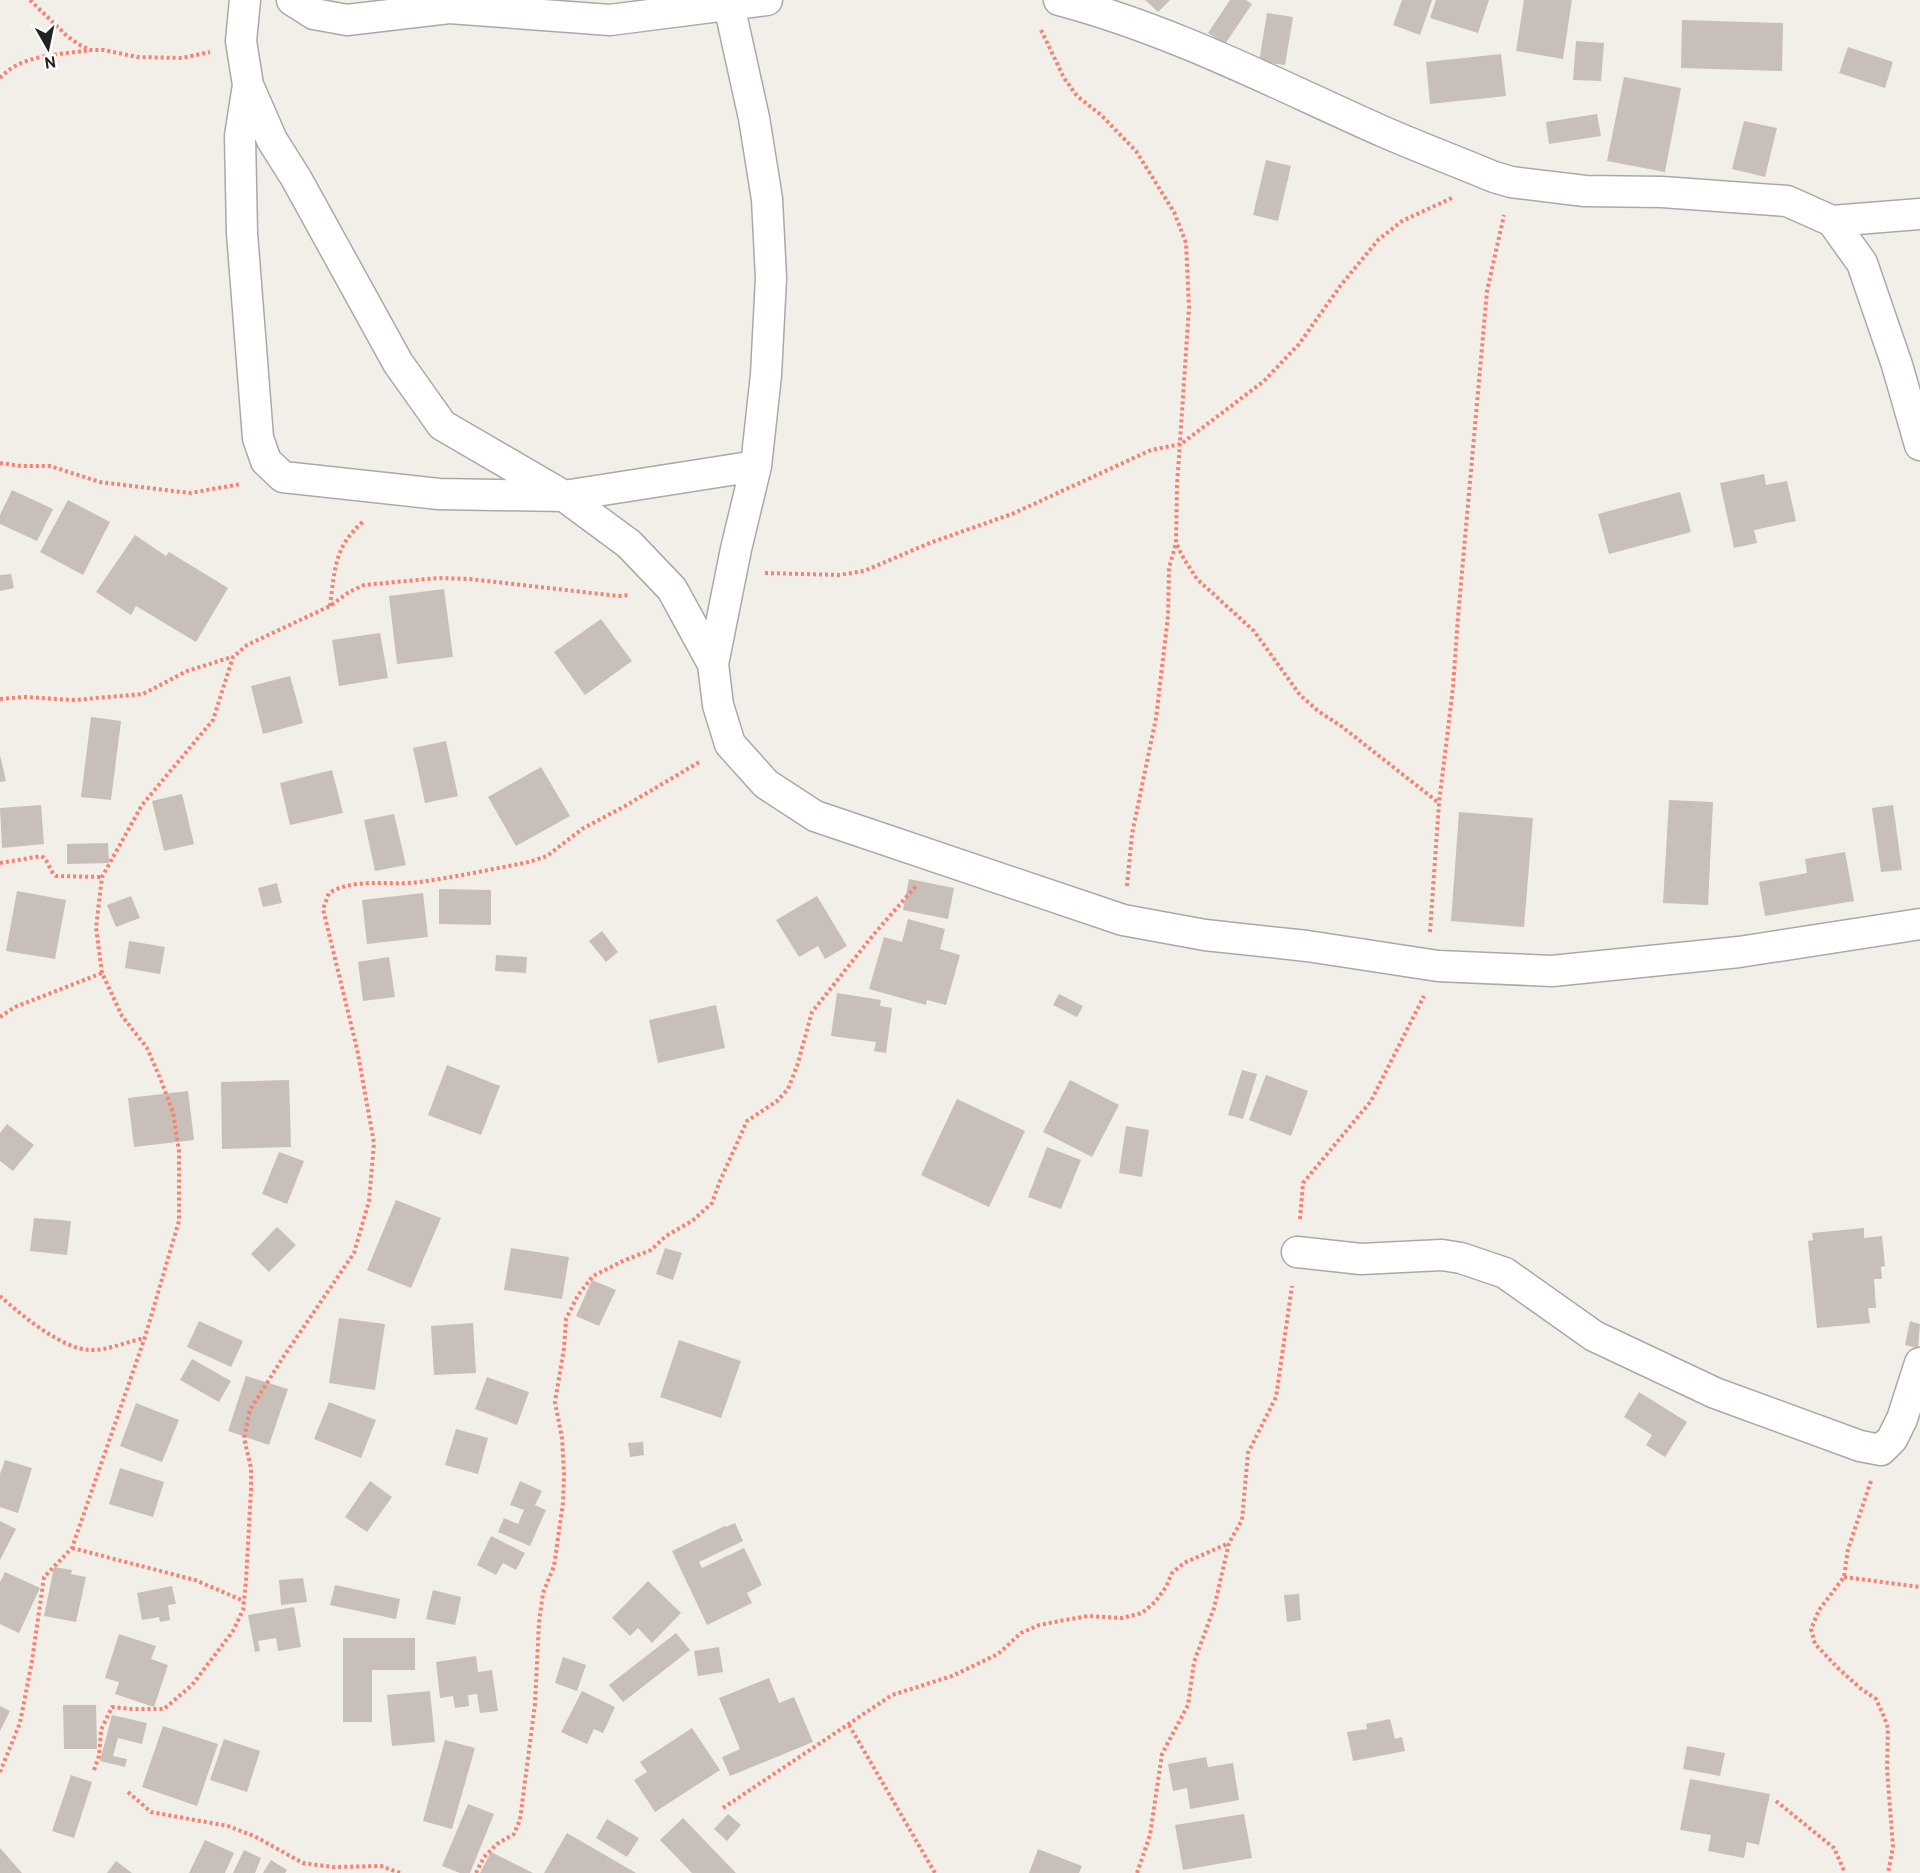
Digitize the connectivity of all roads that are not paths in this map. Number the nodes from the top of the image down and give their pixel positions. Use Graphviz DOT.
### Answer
graph roads {
  1 [pos="245,0"];
  2 [pos="292,0"];
  3 [pos="767,0"];
  4 [pos="1059,0"];
  5 [pos="729,5"];
  6 [pos="248,85"];
  7 [pos="1920,214"];
  8 [pos="1832,221"];
  9 [pos="1920,445"];
  10 [pos="756,466"];
  11 [pos="564,496"];
  12 [pos="713,664"];
  13 [pos="1920,924"];
  14 [pos="1297,1252"];
  15 [pos="1920,1363"];
  1 -- 6 [label="street"];
  2 -- 5 [label="street"];
  3 -- 5 [label="street"];
  4 -- 8 [label="street"];
  5 -- 10 [label="street"];
  6 -- 11 [label="street"];
  6 -- 11 [label="street"];
  7 -- 8 [label="street"];
  8 -- 9 [label="street"];
  10 -- 11 [label="street"];
  10 -- 12 [label="street"];
  11 -- 12 [label="street"];
  12 -- 13 [label="street"];
  14 -- 15 [label="street"];
}
